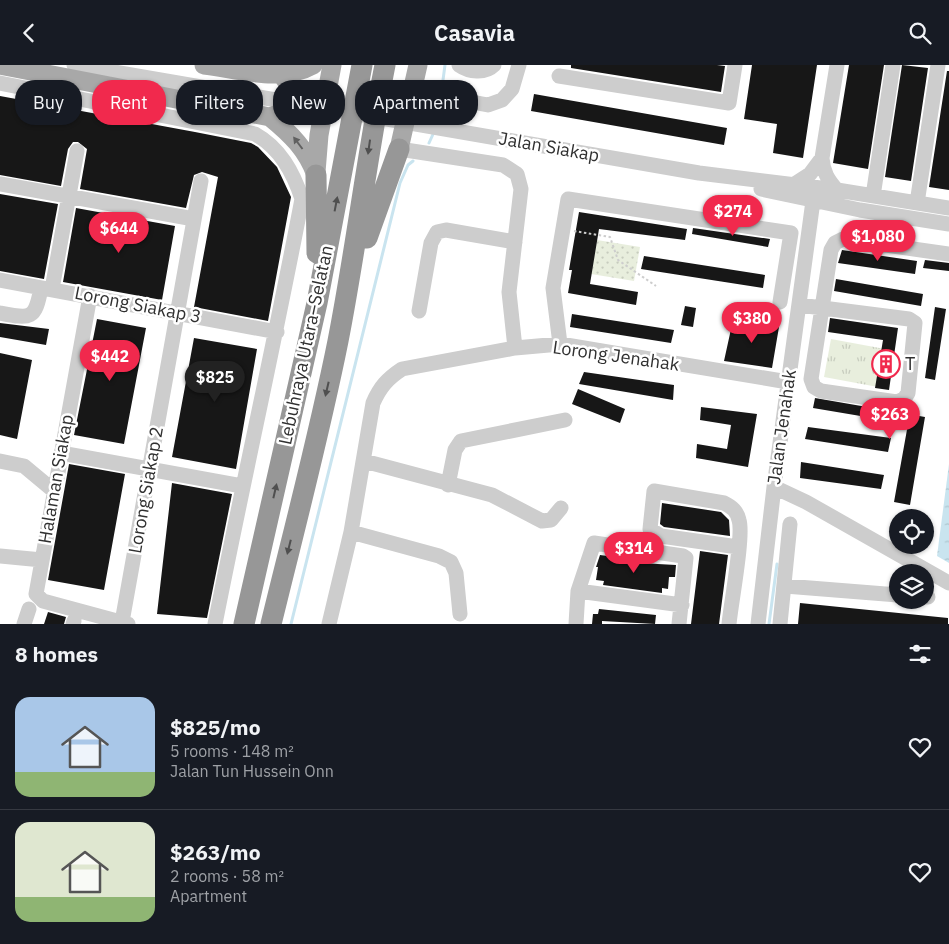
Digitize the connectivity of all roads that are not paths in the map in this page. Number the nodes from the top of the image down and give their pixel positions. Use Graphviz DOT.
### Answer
graph roads {
  1 [pos="0,65"];
  2 [pos="74,65"];
  3 [pos="204,65"];
  4 [pos="313,65"];
  5 [pos="332,65"];
  6 [pos="362,65"];
  7 [pos="385,65"];
  8 [pos="418,65"];
  9 [pos="459,65"];
  10 [pos="494,65"];
  11 [pos="519,65"];
  12 [pos="735,65"];
  13 [pos="837,65"];
  14 [pos="893,65"];
  15 [pos="938,65"];
  16 [pos="282,75"];
  17 [pos="559,76"];
  18 [pos="415,80"];
  19 [pos="0,83"];
  20 [pos="478,103"];
  21 [pos="270,117"];
  22 [pos="405,125"];
  23 [pos="399,149"];
  24 [pos="77,151"];
  25 [pos="822,158"];
  26 [pos="699,173"];
  27 [pos="316,175"];
  28 [pos="201,181"];
  29 [pos="0,184"];
  30 [pos="793,185"];
  31 [pos="837,191"];
  32 [pos="873,196"];
  33 [pos="68,197"];
  34 [pos="813,201"];
  35 [pos="917,203"];
  36 [pos="949,208"];
  37 [pos="194,219"];
  38 [pos="949,224"];
  39 [pos="515,242"];
  40 [pos="949,254"];
  41 [pos="0,280"];
  42 [pos="47,288"];
  43 [pos="90,296"];
  44 [pos="780,302"];
  45 [pos="317,303"];
  46 [pos="799,305"];
  47 [pos="821,307"];
  48 [pos="419,311"];
  49 [pos="0,313"];
  50 [pos="177,313"];
  51 [pos="276,333"];
  52 [pos="338,341"];
  53 [pos="560,344"];
  54 [pos="515,348"];
  55 [pos="788,381"];
  56 [pos="565,420"];
  57 [pos="61,453"];
  58 [pos="0,461"];
  59 [pos="364,461"];
  60 [pos="149,470"];
  61 [pos="448,485"];
  62 [pos="242,486"];
  63 [pos="774,487"];
  64 [pos="54,491"];
  65 [pos="562,508"];
  66 [pos="790,524"];
  67 [pos="351,532"];
  68 [pos="695,541"];
  69 [pos="738,547"];
  70 [pos="0,556"];
  71 [pos="42,560"];
  72 [pos="949,583"];
  73 [pos="784,586"];
  74 [pos="578,591"];
  75 [pos="889,594"];
  76 [pos="36,605"];
  77 [pos="682,605"];
  78 [pos="460,614"];
  79 [pos="125,623"];
  80 [pos="24,624"];
  81 [pos="215,624"];
  82 [pos="244,624"];
  83 [pos="271,624"];
  84 [pos="329,624"];
  85 [pos="576,624"];
  86 [pos="679,624"];
  87 [pos="685,624"];
  88 [pos="728,624"];
  89 [pos="758,624"];
  90 [pos="780,624"];
  1 -- 21 [label="main road"];
  2 -- 26 [label="street, Jalan Siakap"];
  3 -- 16 [label="main road"];
  4 -- 16 [label="main road"];
  5 -- 27 [label="main road"];
  45 -- 6 [label="highway, Lebuhraya Utara–Selatan, one-way"];
  7 -- 52 [label="highway, Lebuhraya Utara–Selatan, one-way"];
  8 -- 18 [label="main road"];
  9 -- 10 [label="street"];
  11 -- 20 [label="street"];
  12 -- 17 [label="street"];
  13 -- 25 [label="street"];
  14 -- 32 [label="street"];
  15 -- 35 [label="street"];
  16 -- 21 [label="main road"];
  19 -- 51 [label="street"];
  27 -- 21 [label="main road, one-way"];
  22 -- 23 [label="main road"];
  23 -- 39 [label="street"];
  23 -- 52 [label="highway"];
  24 -- 33 [label="street"];
  25 -- 30 [label="street"];
  25 -- 31 [label="street"];
  26 -- 30 [label="street"];
  26 -- 34 [label="street"];
  27 -- 45 [label="highway"];
  28 -- 37 [label="street, Lorong Siakap 2"];
  29 -- 33 [label="street"];
  30 -- 31 [label="street"];
  31 -- 32 [label="street"];
  32 -- 35 [label="street"];
  33 -- 37 [label="street"];
  33 -- 42 [label="street"];
  34 -- 38 [label="street"];
  34 -- 46 [label="street, Jalan Jenahak"];
  35 -- 36 [label="street"];
  37 -- 50 [label="street, Lorong Siakap 2"];
  39 -- 48 [label="street"];
  39 -- 54 [label="street"];
  40 -- 47 [label="street"];
  41 -- 42 [label="street, Lorong Siakap 3"];
  42 -- 43 [label="street, Lorong Siakap 3"];
  42 -- 49 [label="street"];
  43 -- 50 [label="street, Lorong Siakap 3"];
  43 -- 57 [label="street, Halaman Siakap"];
  44 -- 53 [label="street"];
  82 -- 45 [label="highway, Lebuhraya Utara–Selatan, one-way"];
  46 -- 47 [label="street"];
  46 -- 55 [label="street, Jalan Jenahak"];
  47 -- 47 [label="street"];
  50 -- 51 [label="street, Lorong Siakap 3"];
  50 -- 60 [label="street, Lorong Siakap 2"];
  51 -- 62 [label="street"];
  52 -- 83 [label="highway, Lebuhraya Utara–Selatan, one-way"];
  53 -- 54 [label="street, Lorong Jenahak"];
  53 -- 55 [label="street, Lorong Jenahak"];
  54 -- 59 [label="street, Lorong Jenahak"];
  55 -- 63 [label="street, Jalan Jenahak"];
  56 -- 61 [label="street"];
  57 -- 60 [label="street"];
  57 -- 64 [label="street, Halaman Siakap"];
  58 -- 64 [label="street"];
  59 -- 61 [label="street"];
  59 -- 67 [label="street"];
  60 -- 62 [label="street"];
  60 -- 79 [label="street, Lorong Siakap 2"];
  61 -- 65 [label="street"];
  62 -- 81 [label="street"];
  63 -- 72 [label="street"];
  63 -- 89 [label="street, Jalan Jenahak"];
  64 -- 71 [label="street, Halaman Siakap"];
  66 -- 73 [label="street"];
  67 -- 78 [label="street"];
  67 -- 84 [label="street"];
  68 -- 69 [label="street"];
  68 -- 69 [label="street"];
  68 -- 87 [label="street"];
  69 -- 88 [label="street"];
  70 -- 71 [label="street"];
  71 -- 76 [label="street, Halaman Siakap"];
  73 -- 75 [label="street"];
  73 -- 90 [label="street"];
  74 -- 77 [label="street"];
  74 -- 77 [label="street"];
  74 -- 85 [label="street"];
  76 -- 79 [label="street"];
  76 -- 80 [label="street"];
  77 -- 86 [label="street"];
}
